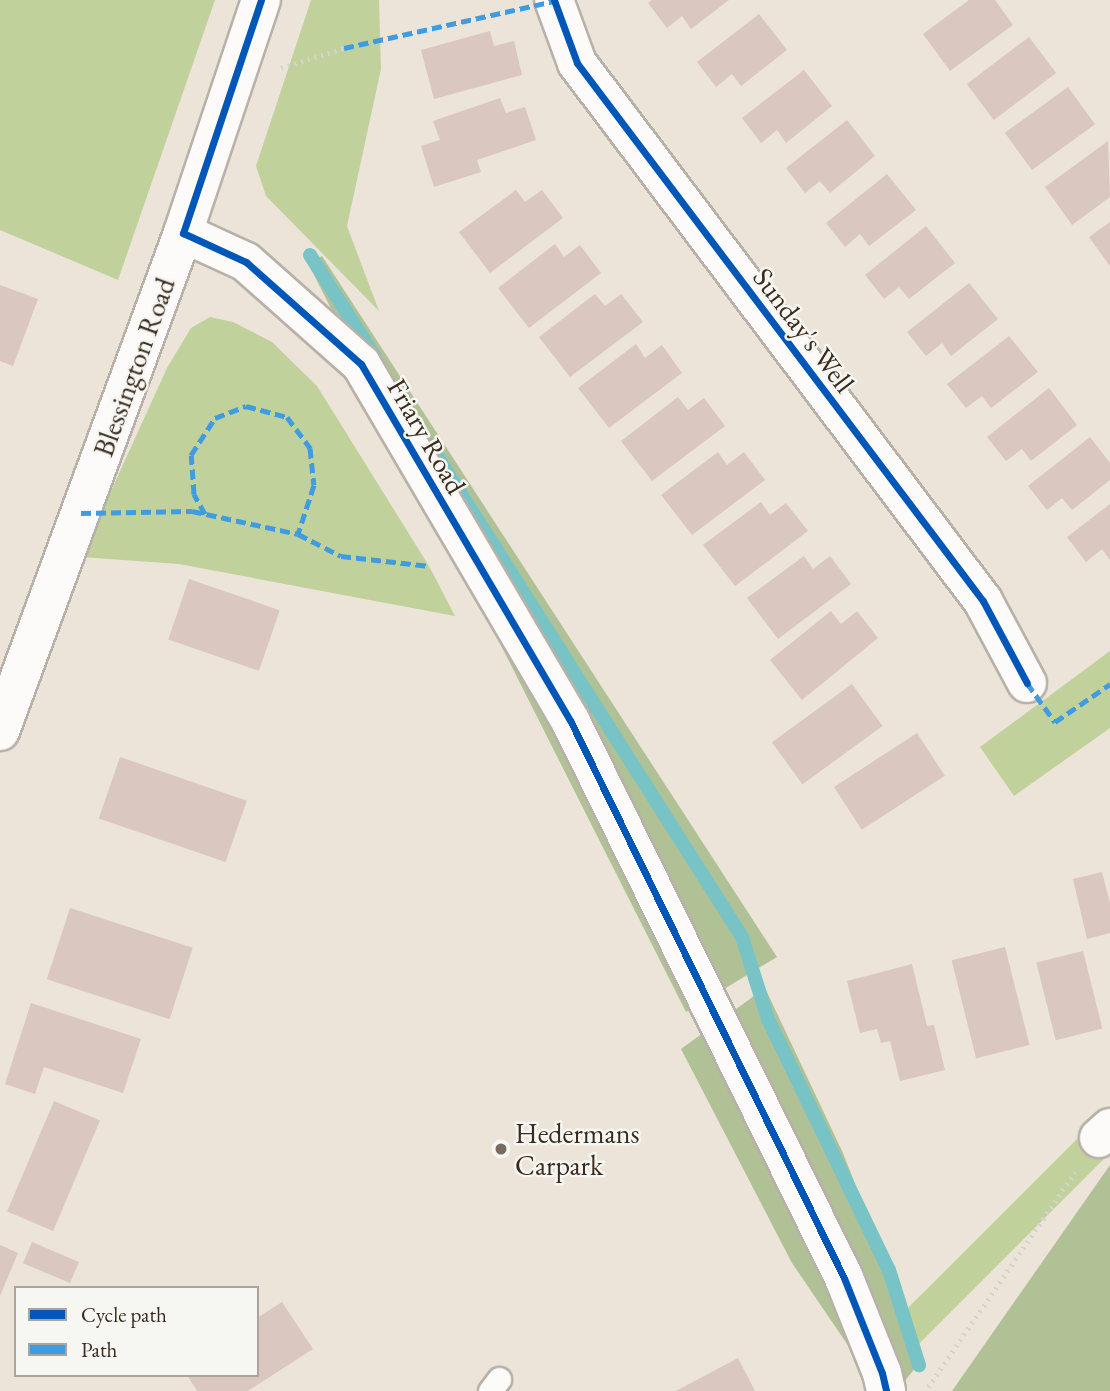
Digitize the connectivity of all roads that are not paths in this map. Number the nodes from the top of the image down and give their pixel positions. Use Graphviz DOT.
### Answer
graph roads {
  1 [pos="261,0"];
  2 [pos="554,0"];
  3 [pos="183,233"];
  4 [pos="1027,683"];
  5 [pos="0,730"];
  6 [pos="886,1391"];
  1 -- 3 [label="street, Blessington Road"];
  2 -- 4 [label="street, Sunday's Well"];
  3 -- 5 [label="street, Blessington Road"];
  3 -- 6 [label="street, Friary Road"];
}
